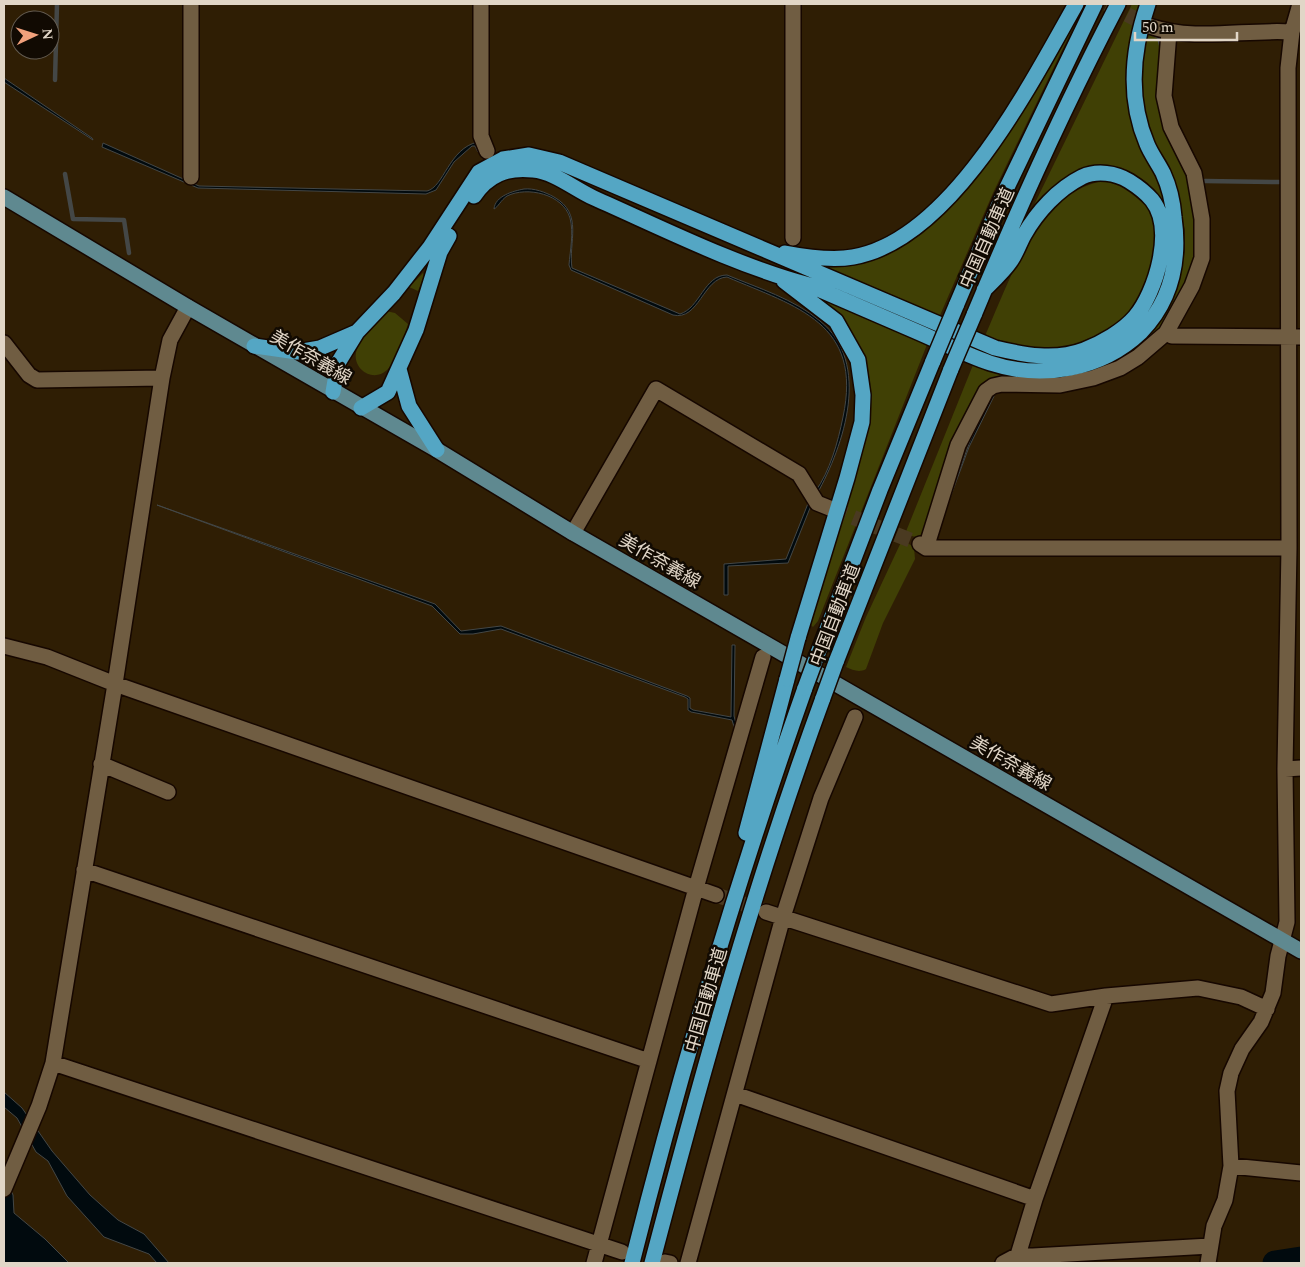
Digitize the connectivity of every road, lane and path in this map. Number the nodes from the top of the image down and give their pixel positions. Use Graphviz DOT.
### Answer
graph roads {
  1 [pos="191,4"];
  2 [pos="481,4"];
  3 [pos="793,4"];
  4 [pos="1076,4"];
  5 [pos="1095,4"];
  6 [pos="1118,4"];
  7 [pos="1148,4"];
  8 [pos="1300,5"];
  9 [pos="1149,26"];
  10 [pos="1169,32"];
  11 [pos="1292,32"];
  12 [pos="487,151"];
  13 [pos="191,177"];
  14 [pos="4,197"];
  15 [pos="793,238"];
  16 [pos="757,247"];
  17 [pos="778,276"];
  18 [pos="984,290"];
  19 [pos="188,307"];
  20 [pos="357,332"];
  21 [pos="1166,334"];
  22 [pos="1295,337"];
  23 [pos="4,343"];
  24 [pos="254,346"];
  25 [pos="399,369"];
  26 [pos="162,378"];
  27 [pos="333,392"];
  28 [pos="361,408"];
  29 [pos="437,450"];
  30 [pos="832,509"];
  31 [pos="573,533"];
  32 [pos="1289,548"];
  33 [pos="4,646"];
  34 [pos="1294,649"];
  35 [pos="763,657"];
  36 [pos="115,684"];
  37 [pos="855,717"];
  38 [pos="101,764"];
  39 [pos="1301,768"];
  40 [pos="1285,769"];
  41 [pos="168,792"];
  42 [pos="84,870"];
  43 [pos="696,888"];
  44 [pos="716,895"];
  45 [pos="766,912"];
  46 [pos="784,917"];
  47 [pos="1284,940"];
  48 [pos="1301,952"];
  49 [pos="708,985"];
  50 [pos="1106,996"];
  51 [pos="1267,1009"];
  52 [pos="649,1061"];
  53 [pos="53,1063"];
  54 [pos="734,1094"];
  55 [pos="1231,1166"];
  56 [pos="1301,1173"];
  57 [pos="4,1189"];
  58 [pos="1035,1199"];
  59 [pos="600,1245"];
  60 [pos="1209,1254"];
  61 [pos="1018,1255"];
  62 [pos="627,1258"];
  63 [pos="594,1263"];
  64 [pos="662,1263"];
  65 [pos="688,1263"];
  66 [pos="1003,1263"];
  1 -- 13 [label="street"];
  2 -- 12 [label="street"];
  3 -- 15 [label="street"];
  4 -- 16 [label="highway"];
  5 -- 49 [label="highway, 中国自動車道, bridge"];
  6 -- 18 [label="highway, 中国自動車道"];
  7 -- 17 [label="highway"];
  8 -- 11 [label="street"];
  9 -- 10 [label="street"];
  10 -- 11 [label="street"];
  10 -- 21 [label="street"];
  11 -- 22 [label="street"];
  14 -- 19 [label="main road, 美作奈義線"];
  16 -- 18 [label="highway"];
  16 -- 20 [label="highway"];
  17 -- 25 [label="highway"];
  17 -- 49 [label="highway, bridge"];
  18 -- 64 [label="highway, 中国自動車道, bridge"];
  19 -- 24 [label="main road, 美作奈義線"];
  19 -- 26 [label="street"];
  20 -- 24 [label="highway"];
  20 -- 27 [label="highway"];
  21 -- 22 [label="street"];
  21 -- 32 [label="street"];
  22 -- 32 [label="street"];
  23 -- 26 [label="street"];
  24 -- 27 [label="main road, 美作奈義線"];
  25 -- 28 [label="highway"];
  25 -- 29 [label="highway"];
  26 -- 36 [label="street"];
  27 -- 28 [label="main road, 美作奈義線"];
  28 -- 29 [label="main road, 美作奈義線"];
  29 -- 31 [label="main road, 美作奈義線"];
  30 -- 31 [label="street"];
  31 -- 47 [label="main road, 美作奈義線"];
  32 -- 34 [label="street"];
  33 -- 36 [label="street"];
  34 -- 40 [label="street"];
  35 -- 43 [label="street"];
  36 -- 38 [label="street"];
  36 -- 43 [label="street"];
  37 -- 46 [label="street"];
  38 -- 41 [label="street"];
  38 -- 42 [label="street"];
  39 -- 40 [label="street"];
  40 -- 47 [label="street"];
  42 -- 52 [label="street"];
  42 -- 53 [label="street"];
  43 -- 44 [label="street"];
  43 -- 52 [label="street"];
  45 -- 46 [label="street"];
  46 -- 50 [label="street"];
  46 -- 54 [label="street"];
  47 -- 48 [label="main road, 美作奈義線"];
  47 -- 51 [label="street"];
  49 -- 62 [label="highway, 中国自動車道"];
  50 -- 51 [label="street"];
  50 -- 58 [label="street"];
  51 -- 55 [label="street"];
  52 -- 59 [label="street"];
  53 -- 57 [label="street"];
  53 -- 59 [label="street"];
  54 -- 58 [label="street"];
  54 -- 65 [label="street"];
  55 -- 56 [label="street"];
  55 -- 60 [label="street"];
  58 -- 61 [label="street"];
  59 -- 62 [label="street"];
  59 -- 63 [label="street"];
  60 -- 61 [label="street"];
  61 -- 66 [label="street"];
}
